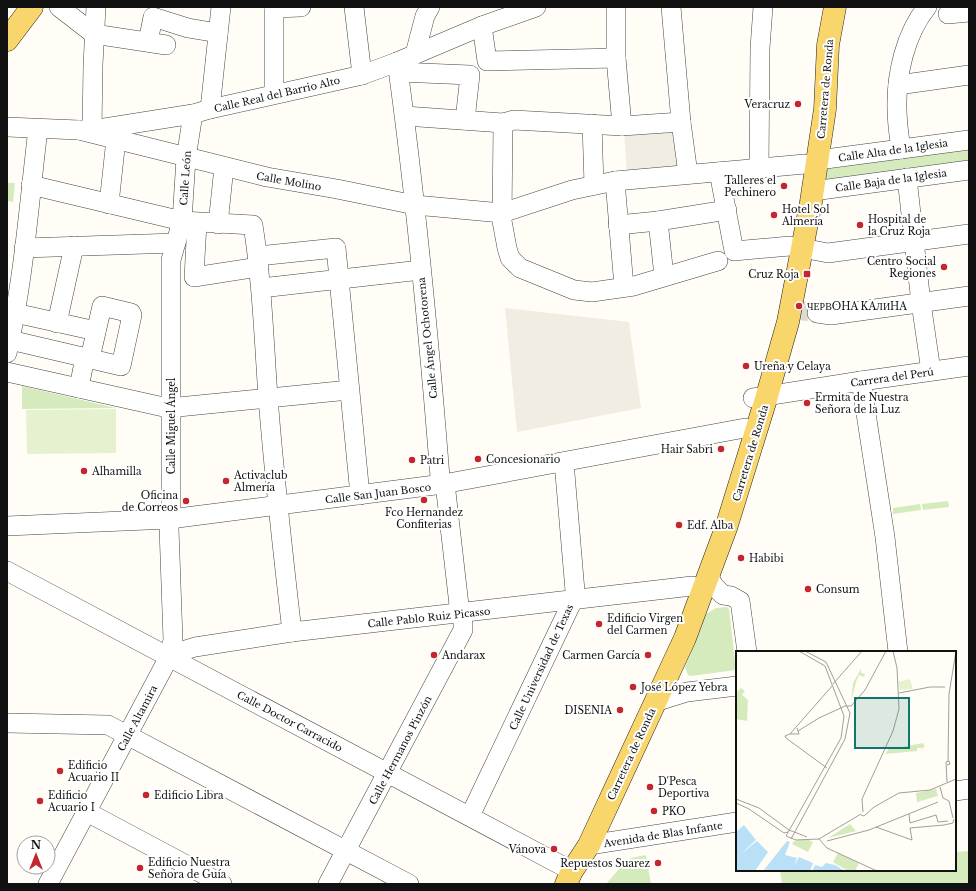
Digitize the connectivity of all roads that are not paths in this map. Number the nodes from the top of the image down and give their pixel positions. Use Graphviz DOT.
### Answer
graph roads {
  1 [pos="32,7"];
  2 [pos="59,7"];
  3 [pos="96,7"];
  4 [pos="220,7"];
  5 [pos="300,7"];
  6 [pos="354,7"];
  7 [pos="430,7"];
  8 [pos="536,7"];
  9 [pos="616,7"];
  10 [pos="671,7"];
  11 [pos="763,7"];
  12 [pos="821,7"];
  13 [pos="836,7"];
  14 [pos="845,7"];
  15 [pos="274,8"];
  16 [pos="939,9"];
  17 [pos="969,12"];
  18 [pos="174,15"];
  19 [pos="482,26"];
  20 [pos="218,33"];
  21 [pos="94,34"];
  22 [pos="7,40"];
  23 [pos="828,45"];
  24 [pos="415,54"];
  25 [pos="616,58"];
  26 [pos="398,67"];
  27 [pos="362,75"];
  28 [pos="969,75"];
  29 [pos="898,85"];
  30 [pos="274,94"];
  31 [pos="202,111"];
  32 [pos="405,116"];
  33 [pos="465,120"];
  34 [pos="681,122"];
  35 [pos="503,123"];
  36 [pos="592,124"];
  37 [pos="622,126"];
  38 [pos="7,127"];
  39 [pos="38,128"];
  40 [pos="86,130"];
  41 [pos="116,139"];
  42 [pos="969,140"];
  43 [pos="901,149"];
  44 [pos="186,158"];
  45 [pos="812,162"];
  46 [pos="224,167"];
  47 [pos="759,168"];
  48 [pos="969,170"];
  49 [pos="719,172"];
  50 [pos="688,174"];
  51 [pos="907,178"];
  52 [pos="615,181"];
  53 [pos="31,185"];
  54 [pos="594,185"];
  55 [pos="813,191"];
  56 [pos="109,204"];
  57 [pos="415,205"];
  58 [pos="727,210"];
  59 [pos="502,213"];
  60 [pos="658,221"];
  61 [pos="190,222"];
  62 [pos="218,224"];
  63 [pos="618,225"];
  64 [pos="969,234"];
  65 [pos="915,240"];
  66 [pos="176,243"];
  67 [pos="74,246"];
  68 [pos="796,247"];
  69 [pos="18,253"];
  70 [pos="718,261"];
  71 [pos="258,262"];
  72 [pos="421,270"];
  73 [pos="664,276"];
  74 [pos="340,279"];
  75 [pos="624,287"];
  76 [pos="261,288"];
  77 [pos="969,296"];
  78 [pos="922,303"];
  79 [pos="15,313"];
  80 [pos="817,313"];
  81 [pos="57,323"];
  82 [pos="96,332"];
  83 [pos="8,347"];
  84 [pos="85,357"];
  85 [pos="969,366"];
  86 [pos="931,371"];
  87 [pos="7,372"];
  88 [pos="861,381"];
  89 [pos="78,388"];
  90 [pos="349,390"];
  91 [pos="760,397"];
  92 [pos="268,398"];
  93 [pos="171,408"];
  94 [pos="745,428"];
  95 [pos="564,462"];
  96 [pos="443,484"];
  97 [pos="360,495"];
  98 [pos="278,506"];
  99 [pos="170,519"];
  100 [pos="7,526"];
  101 [pos="7,571"];
  102 [pos="700,580"];
  103 [pos="573,600"];
  104 [pos="460,613"];
  105 [pos="292,632"];
  106 [pos="747,651"];
  107 [pos="898,651"];
  108 [pos="169,657"];
  109 [pos="736,686"];
  110 [pos="655,702"];
  111 [pos="7,723"];
  112 [pos="128,735"];
  113 [pos="388,773"];
  114 [pos="969,789"];
  115 [pos="956,791"];
  116 [pos="86,812"];
  117 [pos="470,816"];
  118 [pos="736,822"];
  119 [pos="589,845"];
  120 [pos="346,850"];
  121 [pos="569,877"];
  122 [pos="48,884"];
  123 [pos="222,884"];
  124 [pos="328,884"];
  125 [pos="410,884"];
  1 -- 22 [label="main road"];
  2 -- 21 [label="street"];
  3 -- 21 [label="street"];
  4 -- 20 [label="street, Calle León"];
  5 -- 15 [label="street"];
  6 -- 27 [label="street"];
  7 -- 24 [label="street"];
  8 -- 19 [label="street, Calle Real del Barrio Alto"];
  9 -- 25 [label="street"];
  10 -- 34 [label="street"];
  11 -- 47 [label="street"];
  12 -- 45 [label="main road, Carretera de Ronda"];
  13 -- 23 [label="main road, Carretera de Ronda"];
  14 -- 23 [label="main road"];
  15 -- 30 [label="street"];
  16 -- 17 [label="street"];
  16 -- 29 [label="street"];
  18 -- 20 [label="street"];
  18 -- 21 [label="street"];
  19 -- 24 [label="street, Calle Real del Barrio Alto"];
  19 -- 25 [label="street"];
  20 -- 31 [label="street, Calle León"];
  21 -- 40 [label="street"];
  23 -- 45 [label="main road, Carretera de Ronda"];
  24 -- 26 [label="street, Calle Real del Barrio Alto"];
  25 -- 37 [label="street"];
  26 -- 27 [label="street, Calle Real del Barrio Alto"];
  26 -- 32 [label="street, Calle Ángel Ochotorena"];
  26 -- 33 [label="street"];
  27 -- 30 [label="street, Calle Real del Barrio Alto"];
  28 -- 29 [label="street"];
  29 -- 43 [label="street"];
  30 -- 31 [label="street, Calle Real del Barrio Alto"];
  31 -- 40 [label="street, Calle Real del Barrio Alto"];
  31 -- 44 [label="street, Calle León"];
  32 -- 33 [label="street"];
  32 -- 57 [label="street, Calle Ángel Ochotorena"];
  33 -- 35 [label="street"];
  34 -- 37 [label="street"];
  34 -- 50 [label="street"];
  35 -- 36 [label="street"];
  35 -- 59 [label="street"];
  36 -- 37 [label="street"];
  36 -- 54 [label="street"];
  38 -- 39 [label="street, Calle Real del Barrio Alto"];
  39 -- 40 [label="street, Calle Real del Barrio Alto"];
  39 -- 53 [label="street"];
  40 -- 41 [label="street, Calle Molino"];
  41 -- 44 [label="street, Calle Molino"];
  41 -- 56 [label="street"];
  42 -- 43 [label="street, Calle Alta de la Iglesia"];
  43 -- 45 [label="street, Calle Alta de la Iglesia"];
  44 -- 46 [label="street, Calle Molino"];
  44 -- 61 [label="street, Calle León"];
  45 -- 47 [label="street, Calle Alta de la Iglesia"];
  45 -- 55 [label="main road, Carretera de Ronda"];
  45 -- 68 [label="main road, Carretera de Ronda"];
  46 -- 57 [label="street, Calle Molino"];
  46 -- 62 [label="street"];
  47 -- 49 [label="street, Calle Alta de la Iglesia"];
  48 -- 51 [label="street, Calle Baja de la Iglesia"];
  49 -- 50 [label="street, Calle Alta de la Iglesia"];
  49 -- 58 [label="street"];
  50 -- 52 [label="street, Calle Alta de la Iglesia"];
  51 -- 55 [label="street, Calle Baja de la Iglesia"];
  51 -- 65 [label="street"];
  52 -- 54 [label="street, Calle Alta de la Iglesia"];
  52 -- 63 [label="street"];
  53 -- 56 [label="street"];
  53 -- 69 [label="street"];
  54 -- 59 [label="street, Calle Alta de la Iglesia"];
  55 -- 68 [label="main road, Carretera de Ronda"];
  56 -- 61 [label="street"];
  57 -- 59 [label="street, Calle Molino"];
  57 -- 72 [label="street, Calle Ángel Ochotorena"];
  58 -- 60 [label="street"];
  58 -- 68 [label="street"];
  59 -- 75 [label="street"];
  60 -- 63 [label="street"];
  60 -- 73 [label="street"];
  61 -- 62 [label="street"];
  61 -- 66 [label="street, Calle León"];
  61 -- 71 [label="street"];
  62 -- 71 [label="street"];
  63 -- 75 [label="street"];
  64 -- 65 [label="street"];
  65 -- 68 [label="street"];
  65 -- 78 [label="street"];
  66 -- 67 [label="street"];
  66 -- 93 [label="street, Calle Miguel Ángel"];
  67 -- 69 [label="street"];
  67 -- 81 [label="street"];
  68 -- 91 [label="main road, Carretera de Ronda"];
  69 -- 79 [label="street"];
  70 -- 73 [label="street"];
  71 -- 74 [label="street"];
  71 -- 76 [label="street"];
  72 -- 74 [label="street"];
  72 -- 96 [label="street, Calle Ángel Ochotorena"];
  73 -- 75 [label="street"];
  74 -- 76 [label="street"];
  74 -- 90 [label="street"];
  76 -- 92 [label="street"];
  77 -- 78 [label="street"];
  78 -- 80 [label="street"];
  78 -- 86 [label="street"];
  79 -- 81 [label="street"];
  79 -- 83 [label="street"];
  81 -- 82 [label="street"];
  82 -- 84 [label="street"];
  82 -- 84 [label="street"];
  83 -- 84 [label="street"];
  84 -- 89 [label="street"];
  85 -- 86 [label="street, Carrera del Perú"];
  86 -- 88 [label="street, Carrera del Perú"];
  87 -- 89 [label="street"];
  88 -- 91 [label="street, Carrera del Perú"];
  88 -- 107 [label="street"];
  89 -- 93 [label="street"];
  90 -- 92 [label="street"];
  90 -- 97 [label="street"];
  91 -- 94 [label="main road, Carretera de Ronda"];
  91 -- 102 [label="main road, Carretera de Ronda"];
  92 -- 93 [label="street"];
  92 -- 98 [label="street"];
  93 -- 99 [label="street, Calle Miguel Ángel"];
  94 -- 95 [label="street, Calle San Juan Bosco"];
  94 -- 102 [label="main road, Carretera de Ronda"];
  95 -- 96 [label="street, Calle San Juan Bosco"];
  95 -- 103 [label="street, Calle Universidad de Texas"];
  96 -- 97 [label="street, Calle San Juan Bosco"];
  96 -- 104 [label="street, Calle Ángel Ochotorena"];
  97 -- 98 [label="street, Calle San Juan Bosco"];
  98 -- 99 [label="street, Calle San Juan Bosco"];
  98 -- 105 [label="street"];
  99 -- 100 [label="street, Calle San Juan Bosco"];
  99 -- 108 [label="street, Calle Miguel Ángel"];
  101 -- 108 [label="street, Calle Doctor Carracido"];
  102 -- 103 [label="street, Calle Pablo Ruiz Picasso"];
  102 -- 106 [label="street"];
  102 -- 110 [label="main road, Carretera de Ronda"];
  102 -- 121 [label="main road, Carretera de Ronda"];
  103 -- 104 [label="street, Calle Pablo Ruiz Picasso"];
  103 -- 117 [label="street, Calle Universidad de Texas"];
  104 -- 105 [label="street, Calle Pablo Ruiz Picasso"];
  104 -- 113 [label="street, Calle Hermanos Pinzón"];
  105 -- 108 [label="street, Calle Pablo Ruiz Picasso"];
  108 -- 112 [label="street, Calle Altamira"];
  108 -- 113 [label="street, Calle Doctor Carracido"];
  109 -- 110 [label="street"];
  110 -- 119 [label="main road, Carretera de Ronda"];
  111 -- 112 [label="street"];
  112 -- 116 [label="street, Calle Altamira"];
  112 -- 120 [label="street"];
  113 -- 117 [label="street, Calle Doctor Carracido"];
  113 -- 120 [label="street, Calle Hermanos Pinzón"];
  114 -- 115 [label="street"];
  116 -- 122 [label="street, Calle Altamira"];
  116 -- 123 [label="street"];
  117 -- 121 [label="street, Calle Doctor Carracido"];
  118 -- 119 [label="street, Avenida de Blas Infante"];
  119 -- 121 [label="main road, Carretera de Ronda"];
  120 -- 124 [label="street, Calle Hermanos Pinzón"];
  120 -- 125 [label="street"];
}
